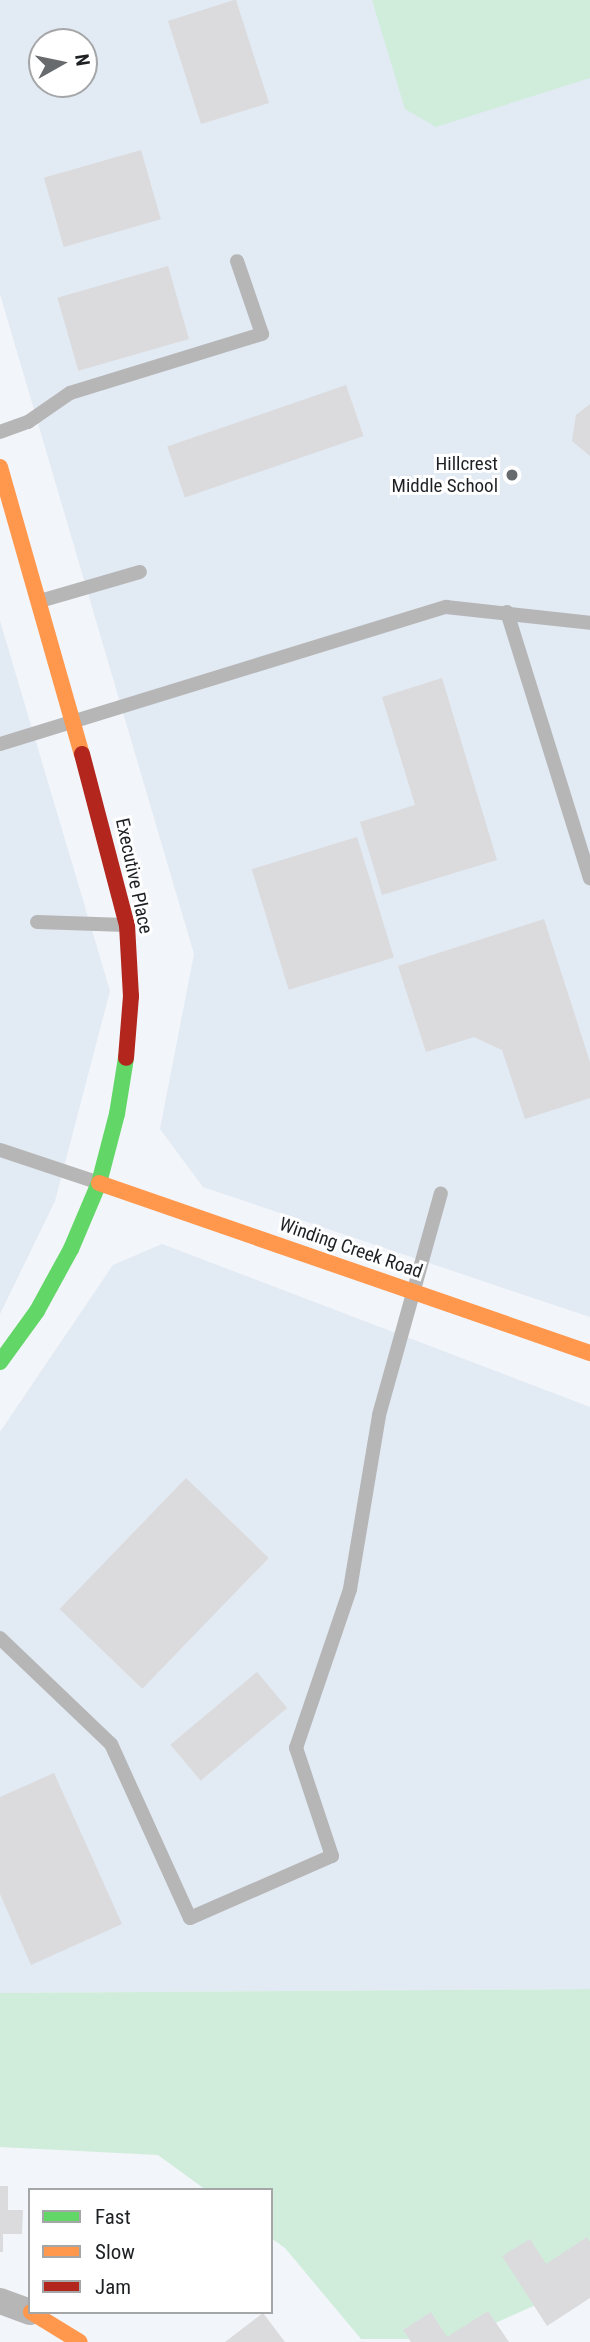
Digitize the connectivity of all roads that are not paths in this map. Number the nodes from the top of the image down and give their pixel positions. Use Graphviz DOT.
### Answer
graph roads {
  1 [pos="237,261"];
  2 [pos="0,432"];
  3 [pos="0,467"];
  4 [pos="140,572"];
  5 [pos="39,601"];
  6 [pos="507,612"];
  7 [pos="590,623"];
  8 [pos="73,722"];
  9 [pos="0,744"];
  10 [pos="590,878"];
  11 [pos="37,922"];
  12 [pos="127,925"];
  13 [pos="0,1150"];
  14 [pos="99,1183"];
  15 [pos="441,1193"];
  16 [pos="411,1291"];
  17 [pos="590,1353"];
  18 [pos="0,1362"];
  19 [pos="0,1638"];
  20 [pos="0,2301"];
  21 [pos="28,2311"];
  22 [pos="34,2314"];
  23 [pos="80,2342"];
  1 -- 2 [label="lane"];
  3 -- 5 [label="street, Executive Place"];
  4 -- 5 [label="lane"];
  5 -- 8 [label="street, Executive Place"];
  6 -- 7 [label="lane"];
  6 -- 8 [label="lane"];
  6 -- 10 [label="lane"];
  8 -- 9 [label="lane"];
  8 -- 12 [label="street, Executive Place"];
  11 -- 12 [label="lane"];
  12 -- 14 [label="street, Executive Place"];
  13 -- 14 [label="lane"];
  14 -- 16 [label="street, Winding Creek Road"];
  14 -- 18 [label="street, Executive Place"];
  15 -- 16 [label="lane"];
  16 -- 17 [label="street, Winding Creek Road"];
  16 -- 19 [label="lane"];
  20 -- 21 [label="street"];
  22 -- 23 [label="street"];
}
